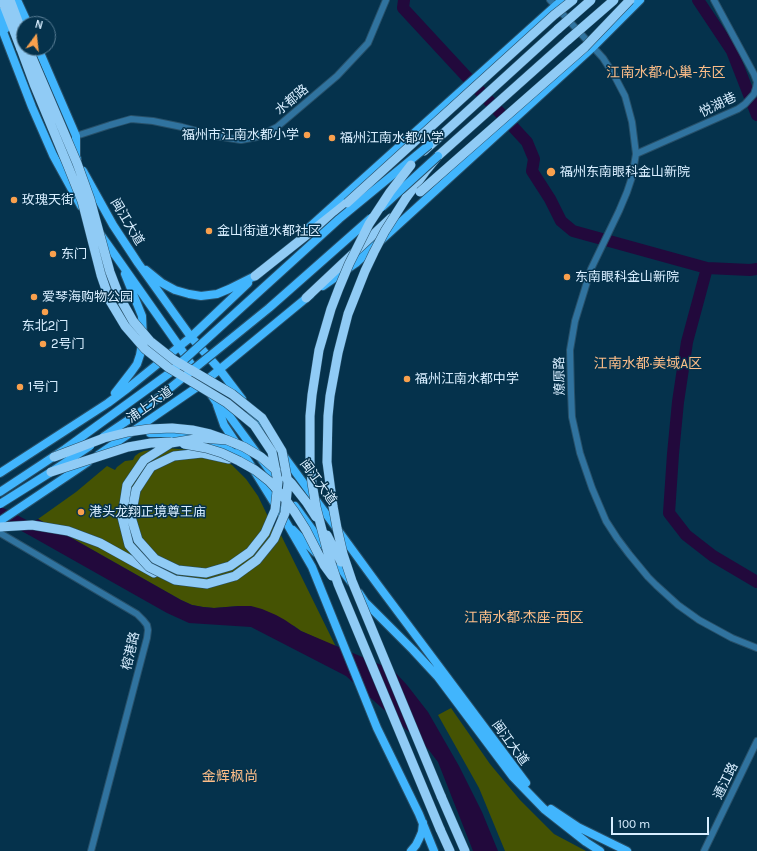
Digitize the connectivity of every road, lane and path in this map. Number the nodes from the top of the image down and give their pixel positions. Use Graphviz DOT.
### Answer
graph roads {
  1 [pos="2,0"];
  2 [pos="10,0"];
  3 [pos="17,0"];
  4 [pos="22,0"];
  5 [pos="386,0"];
  6 [pos="573,0"];
  7 [pos="591,0"];
  8 [pos="614,0"];
  9 [pos="630,0"];
  10 [pos="640,0"];
  11 [pos="714,0"];
  12 [pos="556,2"];
  13 [pos="0,12"];
  14 [pos="16,16"];
  15 [pos="24,16"];
  16 [pos="28,16"];
  17 [pos="0,24"];
  18 [pos="16,31"];
  19 [pos="593,47"];
  20 [pos="26,56"];
  21 [pos="27,56"];
  22 [pos="42,56"];
  23 [pos="24,87"];
  24 [pos="756,88"];
  25 [pos="76,136"];
  26 [pos="429,145"];
  27 [pos="636,154"];
  28 [pos="438,156"];
  29 [pos="117,257"];
  30 [pos="138,263"];
  31 [pos="256,276"];
  32 [pos="306,298"];
  33 [pos="191,337"];
  34 [pos="178,346"];
  35 [pos="220,370"];
  36 [pos="203,383"];
  37 [pos="216,402"];
  38 [pos="108,403"];
  39 [pos="129,434"];
  40 [pos="227,440"];
  41 [pos="54,457"];
  42 [pos="239,460"];
  43 [pos="250,464"];
  44 [pos="51,472"];
  45 [pos="0,473"];
  46 [pos="0,492"];
  47 [pos="0,504"];
  48 [pos="0,520"];
  49 [pos="286,522"];
  50 [pos="0,527"];
  51 [pos="0,533"];
  52 [pos="175,580"];
  53 [pos="352,581"];
  54 [pos="338,584"];
  55 [pos="366,602"];
  56 [pos="757,648"];
  57 [pos="757,741"];
  58 [pos="423,822"];
  59 [pos="91,851"];
  60 [pos="411,851"];
  61 [pos="434,851"];
  62 [pos="450,851"];
  63 [pos="465,851"];
  64 [pos="600,851"];
  65 [pos="627,851"];
  66 [pos="704,851"];
  1 -- 18 [label="highway"];
  2 -- 14 [label="highway"];
  3 -- 15 [label="main road"];
  4 -- 16 [label="main road"];
  5 -- 25 [label="street, 水都路"];
  6 -- 31 [label="highway, bridge"];
  7 -- 26 [label="highway, bridge"];
  8 -- 28 [label="highway, bridge"];
  9 -- 32 [label="highway, bridge"];
  10 -- 19 [label="main road, 浦上大道"];
  11 -- 24 [label="street, 悦湖巷"];
  12 -- 19 [label="street, 燎原路"];
  12 -- 31 [label="main road, 浦上大道"];
  13 -- 23 [label="main road"];
  17 -- 23 [label="main road"];
  19 -- 27 [label="street, 燎原路"];
  19 -- 32 [label="main road, 浦上大道"];
  20 -- 42 [label="highway, bridge"];
  21 -- 52 [label="highway, bridge"];
  22 -- 25 [label="main road, 闽江大道"];
  23 -- 29 [label="main road, 闽江大道"];
  24 -- 27 [label="street, 悦湖巷"];
  25 -- 30 [label="main road, 闽江大道"];
  26 -- 41 [label="main road, bridge"];
  26 -- 54 [label="highway, bridge"];
  27 -- 56 [label="street, 燎原路"];
  28 -- 44 [label="main road, bridge"];
  28 -- 53 [label="highway, bridge"];
  29 -- 34 [label="main road, 闽江大道"];
  29 -- 38 [label="main road"];
  30 -- 31 [label="main road"];
  30 -- 33 [label="main road, 闽江大道"];
  31 -- 33 [label="main road, 浦上大道"];
  32 -- 35 [label="main road, 浦上大道"];
  33 -- 34 [label="main road, 浦上大道"];
  33 -- 35 [label="main road, 闽江大道"];
  34 -- 36 [label="main road, 闽江大道"];
  34 -- 38 [label="main road, 浦上大道"];
  35 -- 36 [label="main road, 浦上大道"];
  35 -- 65 [label="main road, 闽江大道"];
  36 -- 37 [label="main road, 闽江大道"];
  36 -- 39 [label="main road, 浦上大道"];
  37 -- 43 [label="main road"];
  37 -- 55 [label="main road, 闽江大道"];
  38 -- 45 [label="main road, 浦上大道"];
  39 -- 43 [label="main road"];
  39 -- 48 [label="main road, 浦上大道"];
  40 -- 41 [label="highway, bridge"];
  40 -- 52 [label="highway, bridge"];
  40 -- 53 [label="highway, bridge"];
  41 -- 46 [label="main road"];
  42 -- 44 [label="highway, bridge"];
  42 -- 54 [label="highway, bridge"];
  43 -- 49 [label="main road"];
  44 -- 47 [label="main road, bridge"];
  49 -- 55 [label="main road"];
  49 -- 58 [label="main road"];
  50 -- 52 [label="highway, bridge"];
  51 -- 59 [label="street, 榕港路"];
  53 -- 63 [label="highway, bridge"];
  54 -- 62 [label="highway, bridge"];
  55 -- 64 [label="main road, 闽江大道"];
  57 -- 66 [label="street, 通江路"];
  58 -- 60 [label="main road"];
  58 -- 61 [label="main road"];
}
